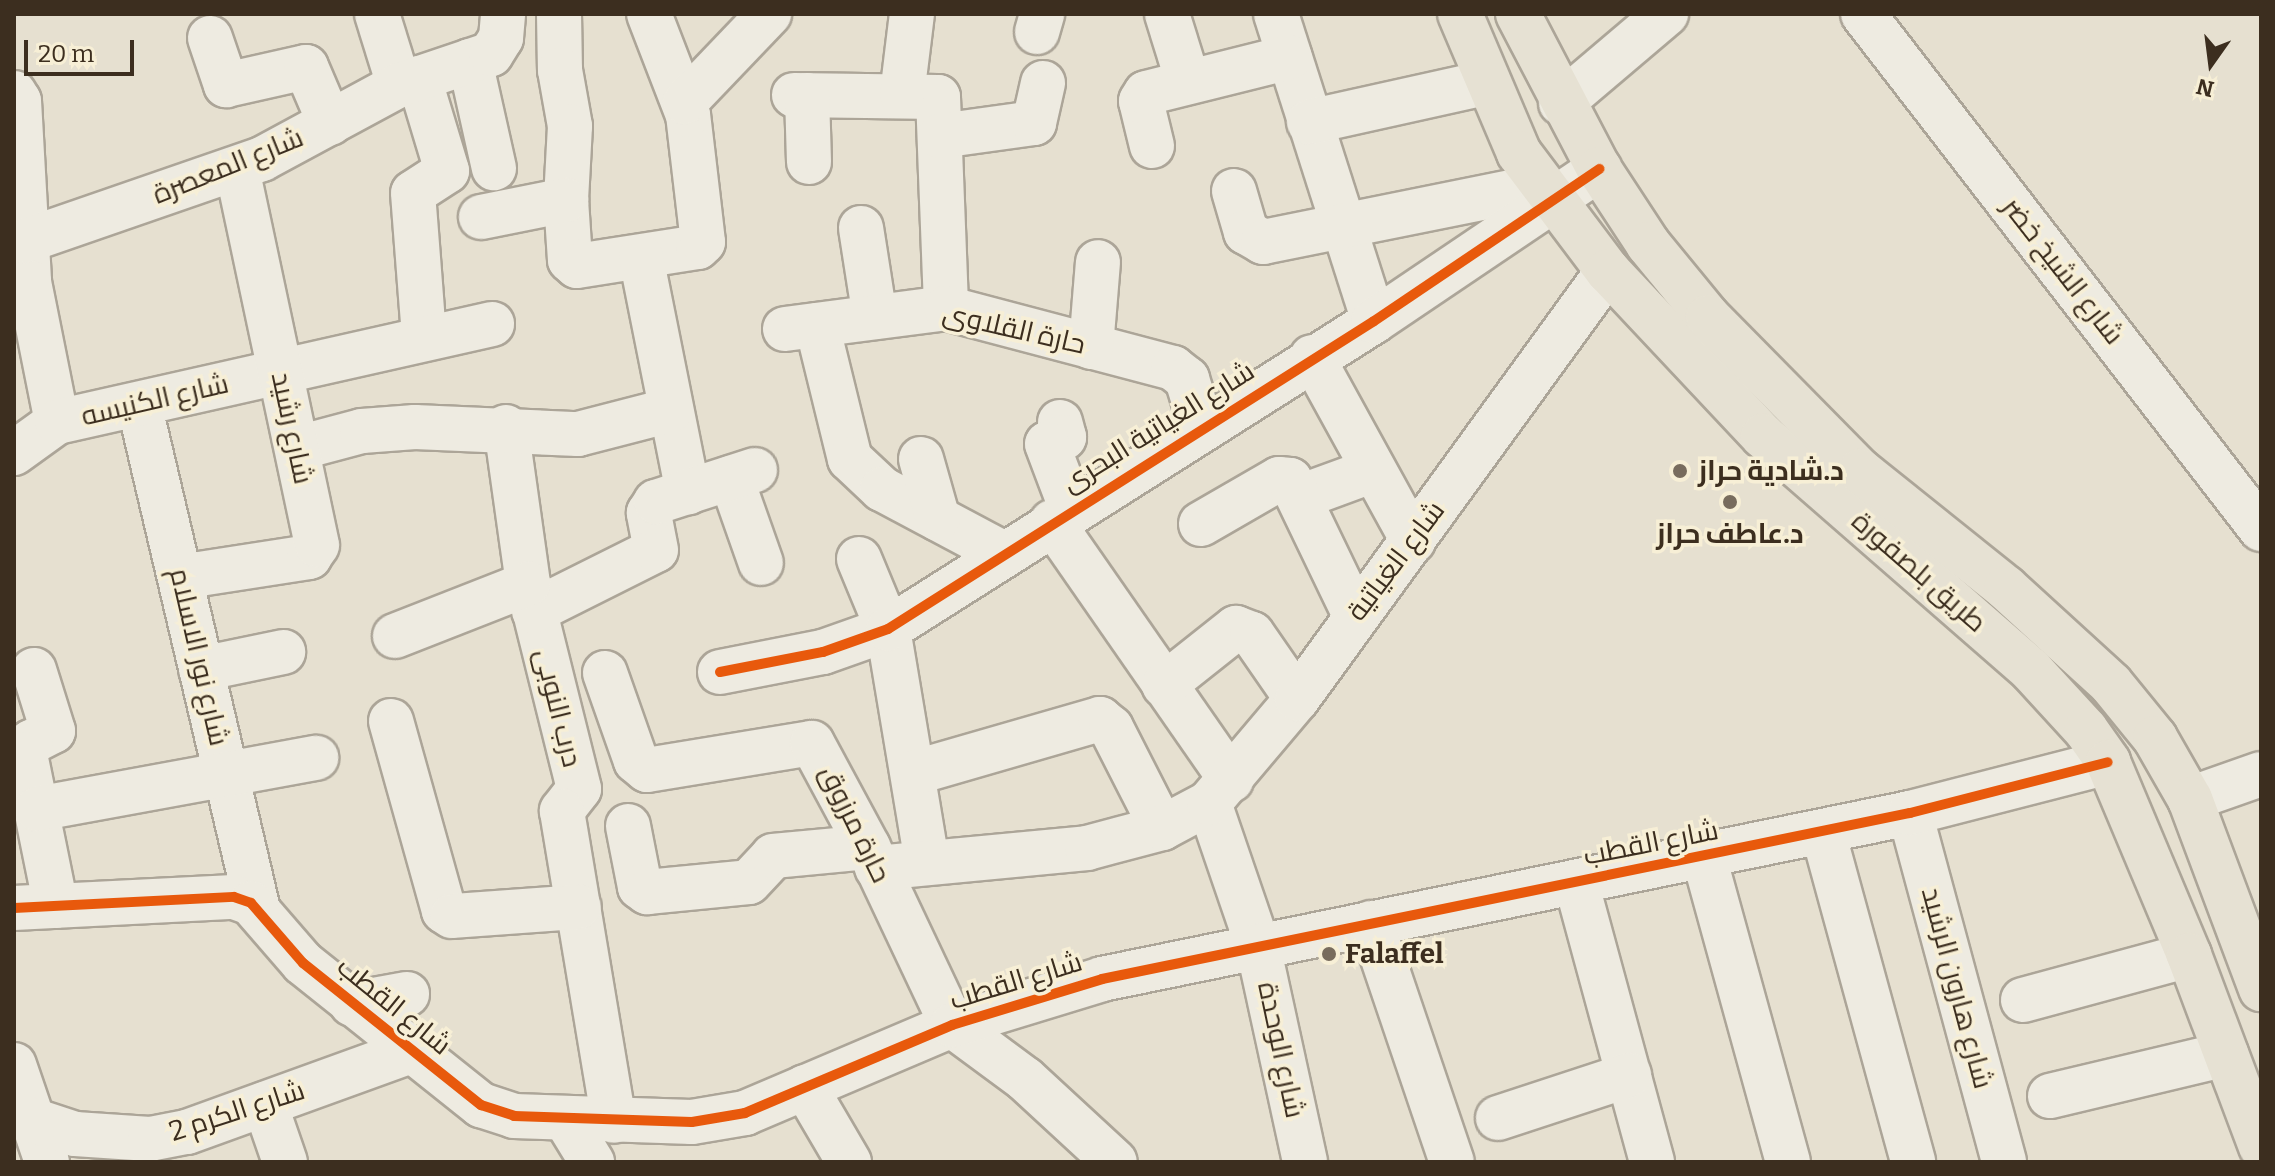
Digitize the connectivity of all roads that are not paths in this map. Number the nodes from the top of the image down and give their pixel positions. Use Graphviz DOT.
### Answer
graph roads {
  1 [pos="377,14"];
  2 [pos="503,14"];
  3 [pos="559,14"];
  4 [pos="649,14"];
  5 [pos="769,14"];
  6 [pos="912,14"];
  7 [pos="1167,14"];
  8 [pos="1276,14"];
  9 [pos="1460,14"];
  10 [pos="1518,14"];
  11 [pos="1666,14"];
  12 [pos="1863,14"];
  13 [pos="210,38"];
  14 [pos="1290,57"];
  15 [pos="470,61"];
  16 [pos="409,82"];
  17 [pos="1188,82"];
  18 [pos="1043,83"];
  19 [pos="1485,83"];
  20 [pos="14,93"];
  21 [pos="902,95"];
  22 [pos="685,102"];
  23 [pos="1561,103"];
  24 [pos="1309,122"];
  25 [pos="330,123"];
  26 [pos="940,136"];
  27 [pos="1152,146"];
  28 [pos="809,162"];
  29 [pos="494,168"];
  30 [pos="237,169"];
  31 [pos="1599,169"];
  32 [pos="17,173"];
  33 [pos="1234,191"];
  34 [pos="1546,194"];
  35 [pos="566,200"];
  36 [pos="481,217"];
  37 [pos="1341,227"];
  38 [pos="861,228"];
  39 [pos="641,257"];
  40 [pos="1098,262"];
  41 [pos="23,268"];
  42 [pos="1608,271"];
  43 [pos="946,308"];
  44 [pos="875,317"];
  45 [pos="1374,321"];
  46 [pos="492,324"];
  47 [pos="424,337"];
  48 [pos="1091,347"];
  49 [pos="1312,357"];
  50 [pos="280,370"];
  51 [pos="139,404"];
  52 [pos="671,410"];
  53 [pos="57,422"];
  54 [pos="1060,422"];
  55 [pos="506,427"];
  56 [pos="1202,428"];
  57 [pos="298,448"];
  58 [pos="14,453"];
  59 [pos="921,459"];
  60 [pos="1371,471"];
  61 [pos="688,492"];
  62 [pos="1300,497"];
  63 [pos="1062,516"];
  64 [pos="938,519"];
  65 [pos="1201,524"];
  66 [pos="2261,529"];
  67 [pos="1413,541"];
  68 [pos="1004,554"];
  69 [pos="859,559"];
  70 [pos="761,563"];
  71 [pos="180,577"];
  72 [pos="531,598"];
  73 [pos="1355,615"];
  74 [pos="888,629"];
  75 [pos="395,636"];
  76 [pos="283,652"];
  77 [pos="201,669"];
  78 [pos="34,670"];
  79 [pos="720,672"];
  80 [pos="605,673"];
  81 [pos="1164,685"];
  82 [pos="1297,699"];
  83 [pos="391,721"];
  84 [pos="316,758"];
  85 [pos="2108,762"];
  86 [pos="913,773"];
  87 [pos="226,774"];
  88 [pos="2261,774"];
  89 [pos="1220,791"];
  90 [pos="2190,799"];
  91 [pos="37,809"];
  92 [pos="1910,813"];
  93 [pos="628,826"];
  94 [pos="1162,828"];
  95 [pos="1823,832"];
  96 [pos="873,857"];
  97 [pos="1704,857"];
  98 [pos="927,863"];
  99 [pos="1576,882"];
  100 [pos="35,907"];
  101 [pos="579,907"];
  102 [pos="258,910"];
  103 [pos="1371,923"];
  104 [pos="1258,946"];
  105 [pos="2189,955"];
  106 [pos="2261,989"];
  107 [pos="407,994"];
  108 [pos="2023,1000"];
  109 [pos="352,1004"];
  110 [pos="952,1025"];
  111 [pos="411,1051"];
  112 [pos="2226,1054"];
  113 [pos="14,1065"];
  114 [pos="1629,1075"];
  115 [pos="805,1087"];
  116 [pos="2050,1096"];
  117 [pos="265,1104"];
  118 [pos="24,1117"];
  119 [pos="565,1118"];
  120 [pos="1498,1118"];
  121 [pos="614,1121"];
  122 [pos="2261,1147"];
  123 [pos="47,1162"];
  124 [pos="285,1162"];
  125 [pos="592,1162"];
  126 [pos="849,1162"];
  127 [pos="1115,1162"];
  128 [pos="1305,1162"];
  129 [pos="1452,1162"];
  130 [pos="1652,1162"];
  131 [pos="1788,1162"];
  132 [pos="1913,1162"];
  133 [pos="2004,1162"];
  1 -- 16 [label="street"];
  2 -- 15 [label="street"];
  3 -- 35 [label="street"];
  4 -- 22 [label="street"];
  5 -- 22 [label="street"];
  6 -- 21 [label="street"];
  7 -- 17 [label="street"];
  8 -- 14 [label="street"];
  9 -- 19 [label="main road, طريق بلصفورة"];
  10 -- 23 [label="main road, طريق بلصفورة"];
  11 -- 23 [label="street"];
  12 -- 66 [label="street, شارع الشيخ خضر"];
  13 -- 25 [label="street"];
  14 -- 17 [label="street"];
  14 -- 24 [label="street"];
  15 -- 16 [label="street, شارع المعصرة"];
  15 -- 29 [label="street"];
  16 -- 25 [label="street, شارع المعصرة"];
  16 -- 47 [label="street"];
  17 -- 27 [label="street"];
  18 -- 26 [label="street"];
  19 -- 24 [label="street"];
  19 -- 34 [label="main road, طريق بلصفورة"];
  20 -- 32 [label="street"];
  21 -- 26 [label="street"];
  21 -- 28 [label="street"];
  22 -- 39 [label="street"];
  23 -- 31 [label="main road, طريق بلصفورة"];
  24 -- 37 [label="street"];
  25 -- 30 [label="street, شارع المعصرة"];
  26 -- 43 [label="street"];
  30 -- 41 [label="street, شارع المعصرة"];
  30 -- 50 [label="street, شارع رشيد"];
  31 -- 34 [label="street, شارع الغياتية البحرى"];
  31 -- 90 [label="main road, طريق بلصفورة"];
  32 -- 41 [label="street"];
  33 -- 37 [label="street"];
  34 -- 37 [label="street"];
  34 -- 42 [label="main road, طريق بلصفورة"];
  34 -- 45 [label="street, شارع الغياتية البحرى"];
  35 -- 36 [label="street"];
  35 -- 39 [label="street"];
  37 -- 45 [label="street"];
  38 -- 44 [label="street"];
  39 -- 52 [label="street"];
  40 -- 48 [label="street"];
  41 -- 53 [label="street"];
  42 -- 67 [label="street, شارع الغياتية"];
  42 -- 85 [label="main road, طريق بلصفورة"];
  43 -- 44 [label="street, حارة القلاوى"];
  43 -- 48 [label="street, حارة القلاوى"];
  44 -- 64 [label="street, حارة القلاوى"];
  45 -- 49 [label="street, شارع الغياتية البحرى"];
  46 -- 47 [label="street, شارع الكنيسه"];
  47 -- 50 [label="street, شارع الكنيسه"];
  48 -- 56 [label="street, حارة القلاوى"];
  49 -- 56 [label="street, شارع الغياتية البحرى"];
  49 -- 60 [label="street"];
  50 -- 51 [label="street, شارع الكنيسه"];
  50 -- 57 [label="street, شارع رشيد"];
  51 -- 53 [label="street, شارع الكنيسه"];
  51 -- 71 [label="street, شارع نور الاسلام"];
  52 -- 55 [label="street"];
  52 -- 61 [label="street"];
  53 -- 58 [label="street, شارع الكنيسه"];
  54 -- 63 [label="street, شارع الوحدة"];
  55 -- 57 [label="street"];
  55 -- 72 [label="street, درب النوبى"];
  56 -- 63 [label="street, شارع الغياتية البحرى"];
  57 -- 71 [label="street, شارع رشيد"];
  59 -- 64 [label="street"];
  60 -- 62 [label="street"];
  60 -- 67 [label="street"];
  61 -- 70 [label="street"];
  61 -- 72 [label="street"];
  62 -- 65 [label="street"];
  62 -- 73 [label="street"];
  63 -- 68 [label="street, شارع الغياتية البحرى"];
  63 -- 81 [label="street, شارع الوحدة"];
  64 -- 68 [label="street"];
  67 -- 73 [label="street, شارع الغياتية"];
  68 -- 74 [label="street, شارع الغياتية البحرى"];
  69 -- 74 [label="street"];
  71 -- 77 [label="street, شارع نور الاسلام"];
  72 -- 75 [label="street"];
  72 -- 101 [label="street, درب النوبى"];
  73 -- 82 [label="street, شارع الغياتية"];
  74 -- 79 [label="street, شارع الغياتية البحرى"];
  74 -- 86 [label="street"];
  76 -- 77 [label="street"];
  77 -- 87 [label="street, شارع نور الاسلام"];
  78 -- 91 [label="street"];
  80 -- 96 [label="street, حارة مرزوق"];
  81 -- 82 [label="street"];
  81 -- 89 [label="street, شارع الوحدة"];
  82 -- 89 [label="street, شارع الغياتية"];
  83 -- 101 [label="street"];
  84 -- 87 [label="street"];
  85 -- 92 [label="street, شارع القطب"];
  85 -- 105 [label="main road, طريق بلصفورة"];
  86 -- 94 [label="street"];
  86 -- 98 [label="street"];
  87 -- 91 [label="street"];
  87 -- 102 [label="street, شارع نور الاسلام"];
  88 -- 90 [label="street"];
  89 -- 94 [label="street, شارع الغياتية"];
  89 -- 104 [label="street, شارع الوحدة"];
  90 -- 106 [label="main road, طريق بلصفورة"];
  91 -- 100 [label="street"];
  92 -- 95 [label="street, شارع القطب"];
  92 -- 133 [label="street, شارع هارون الرشيد"];
  93 -- 96 [label="street, شارع الغياتية"];
  94 -- 98 [label="street, شارع الغياتية"];
  95 -- 97 [label="street, شارع القطب"];
  95 -- 132 [label="street"];
  96 -- 98 [label="street, شارع الغياتية"];
  96 -- 110 [label="street, حارة مرزوق"];
  97 -- 99 [label="street, شارع القطب"];
  97 -- 131 [label="street"];
  99 -- 103 [label="street, شارع القطب"];
  99 -- 114 [label="street"];
  100 -- 102 [label="street"];
  101 -- 121 [label="street, درب النوبى"];
  102 -- 109 [label="street, شارع القطب"];
  103 -- 104 [label="street, شارع القطب"];
  103 -- 129 [label="street"];
  104 -- 110 [label="street, شارع القطب"];
  104 -- 128 [label="street, شارع الوحدة"];
  105 -- 108 [label="street"];
  105 -- 112 [label="main road, طريق بلصفورة"];
  107 -- 109 [label="street"];
  109 -- 111 [label="street, شارع القطب"];
  110 -- 115 [label="street, شارع القطب"];
  110 -- 127 [label="street"];
  111 -- 117 [label="street, شارع الكرم 2"];
  111 -- 119 [label="street, شارع القطب"];
  112 -- 116 [label="street"];
  112 -- 122 [label="main road, طريق بلصفورة"];
  113 -- 118 [label="street"];
  114 -- 120 [label="street"];
  114 -- 130 [label="street"];
  115 -- 121 [label="street, شارع القطب"];
  115 -- 126 [label="street"];
  117 -- 118 [label="street, شارع الكرم 2"];
  117 -- 124 [label="street"];
  118 -- 123 [label="street"];
  119 -- 121 [label="street, شارع القطب"];
  119 -- 125 [label="street"];
}
